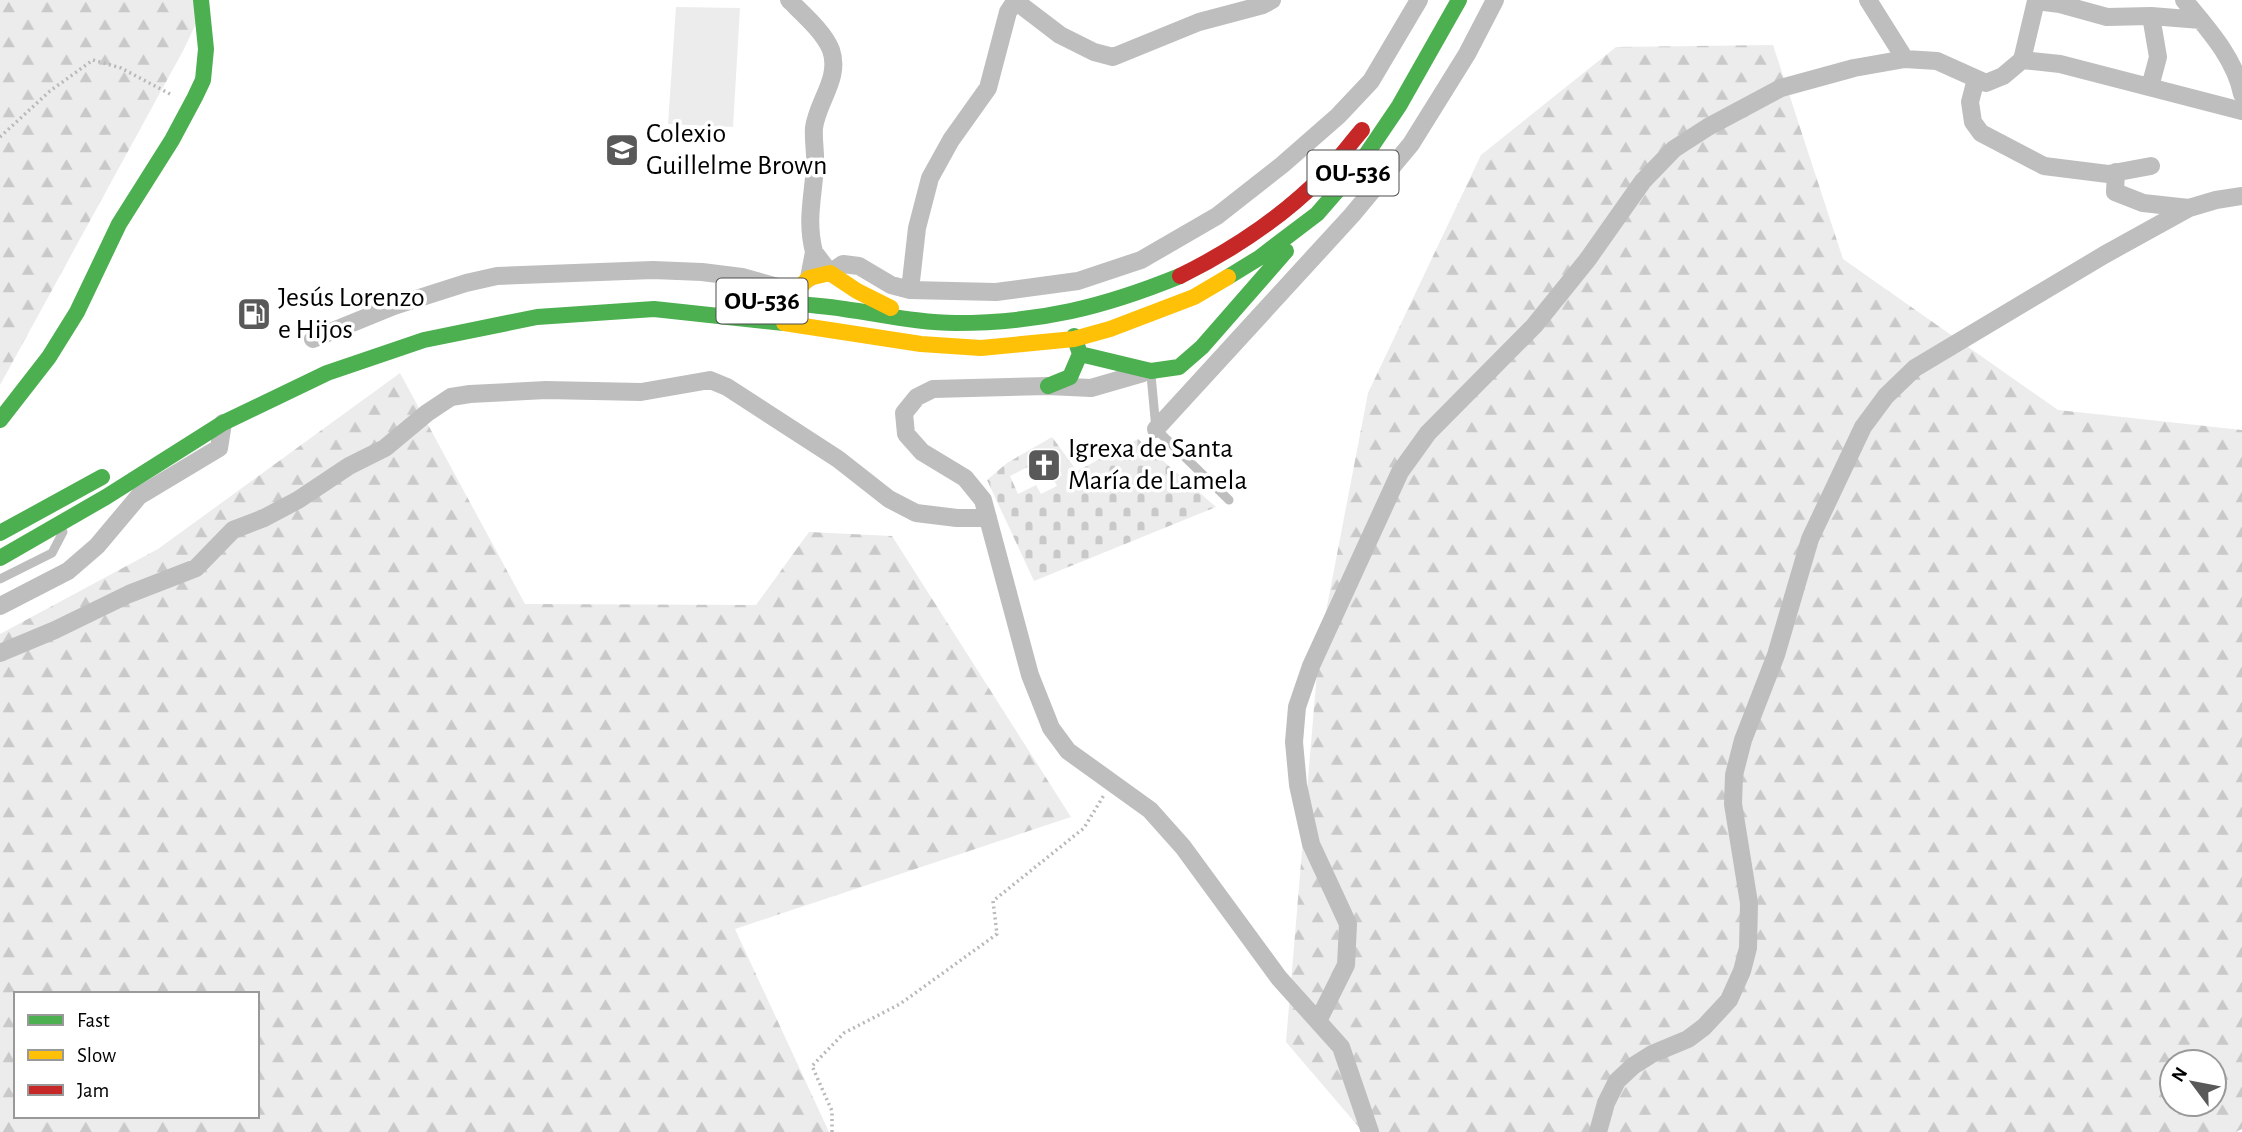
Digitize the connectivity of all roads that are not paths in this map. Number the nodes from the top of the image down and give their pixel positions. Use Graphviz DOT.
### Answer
graph roads {
  1 [pos="201,0"];
  2 [pos="789,0"];
  3 [pos="1272,0"];
  4 [pos="1419,0"];
  5 [pos="1443,0"];
  6 [pos="1459,0"];
  7 [pos="1495,0"];
  8 [pos="1868,0"];
  9 [pos="2184,0"];
  10 [pos="2062,2"];
  11 [pos="2151,16"];
  12 [pos="2201,20"];
  13 [pos="1905,59"];
  14 [pos="2022,60"];
  15 [pos="1976,79"];
  16 [pos="1394,83"];
  17 [pos="2150,87"];
  18 [pos="2242,94"];
  19 [pos="2242,111"];
  20 [pos="1372,115"];
  21 [pos="2151,166"];
  22 [pos="2116,172"];
  23 [pos="2242,196"];
  24 [pos="1298,202"];
  25 [pos="2189,208"];
  26 [pos="1317,214"];
  27 [pos="819,276"];
  28 [pos="910,290"];
  29 [pos="1172,291"];
  30 [pos="795,292"];
  31 [pos="699,297"];
  32 [pos="1194,297"];
  33 [pos="736,299"];
  34 [pos="771,302"];
  35 [pos="506,306"];
  36 [pos="830,307"];
  37 [pos="457,317"];
  38 [pos="927,320"];
  39 [pos="952,323"];
  40 [pos="390,335"];
  41 [pos="313,339"];
  42 [pos="1075,339"];
  43 [pos="366,343"];
  44 [pos="921,344"];
  45 [pos="1202,347"];
  46 [pos="1221,358"];
  47 [pos="1151,371"];
  48 [pos="290,373"];
  49 [pos="1048,386"];
  50 [pos="243,396"];
  51 [pos="0,420"];
  52 [pos="223,423"];
  53 [pos="1156,429"];
  54 [pos="176,434"];
  55 [pos="118,468"];
  56 [pos="135,489"];
  57 [pos="106,497"];
  58 [pos="1229,500"];
  59 [pos="71,517"];
  60 [pos="988,518"];
  61 [pos="0,533"];
  62 [pos="0,542"];
  63 [pos="0,558"];
  64 [pos="0,579"];
  65 [pos="0,606"];
  66 [pos="0,653"];
  67 [pos="1319,1019"];
  68 [pos="1370,1132"];
  69 [pos="1598,1132"];
  1 -- 51 [label="main road"];
  2 -- 27 [label="street"];
  3 -- 28 [label="street"];
  4 -- 28 [label="street"];
  5 -- 16 [label="main road"];
  6 -- 26 [label="main road, OU-536"];
  7 -- 46 [label="street"];
  8 -- 13 [label="street"];
  9 -- 12 [label="street"];
  10 -- 11 [label="street"];
  10 -- 14 [label="street"];
  11 -- 12 [label="street"];
  11 -- 17 [label="street"];
  12 -- 18 [label="street"];
  13 -- 15 [label="street"];
  13 -- 67 [label="street"];
  14 -- 15 [label="street"];
  14 -- 17 [label="street"];
  15 -- 22 [label="street"];
  17 -- 19 [label="street"];
  20 -- 24 [label="main road, OU-536"];
  21 -- 22 [label="street"];
  22 -- 25 [label="street"];
  23 -- 25 [label="street"];
  24 -- 29 [label="main road"];
  24 -- 39 [label="main road, OU-536"];
  25 -- 69 [label="street"];
  26 -- 32 [label="main road, OU-536"];
  26 -- 45 [label="main road"];
  27 -- 28 [label="street"];
  27 -- 30 [label="main road"];
  27 -- 36 [label="main road"];
  27 -- 38 [label="main road"];
  29 -- 32 [label="main road"];
  29 -- 42 [label="main road"];
  30 -- 34 [label="main road"];
  30 -- 41 [label="street"];
  31 -- 35 [label="main road, OU-536"];
  32 -- 42 [label="main road, OU-536"];
  32 -- 45 [label="main road"];
  33 -- 34 [label="main road, OU-536"];
  34 -- 36 [label="main road, OU-536"];
  36 -- 38 [label="main road, OU-536"];
  36 -- 44 [label="main road"];
  37 -- 40 [label="main road"];
  38 -- 39 [label="main road, OU-536"];
  39 -- 42 [label="main road"];
  42 -- 44 [label="main road, OU-536"];
  42 -- 47 [label="main road"];
  42 -- 49 [label="main road"];
  43 -- 48 [label="main road"];
  44 -- 52 [label="main road, OU-536"];
  45 -- 46 [label="street"];
  45 -- 47 [label="main road"];
  46 -- 53 [label="street"];
  47 -- 49 [label="street"];
  47 -- 53 [label="lane"];
  49 -- 60 [label="street"];
  50 -- 54 [label="main road"];
  52 -- 56 [label="street"];
  53 -- 58 [label="lane"];
  55 -- 61 [label="main road"];
  56 -- 57 [label="main road"];
  56 -- 65 [label="street"];
  57 -- 59 [label="main road"];
  57 -- 62 [label="main road"];
  59 -- 63 [label="main road"];
  59 -- 64 [label="lane"];
  60 -- 66 [label="street"];
  60 -- 67 [label="street"];
  67 -- 68 [label="street"];
}
